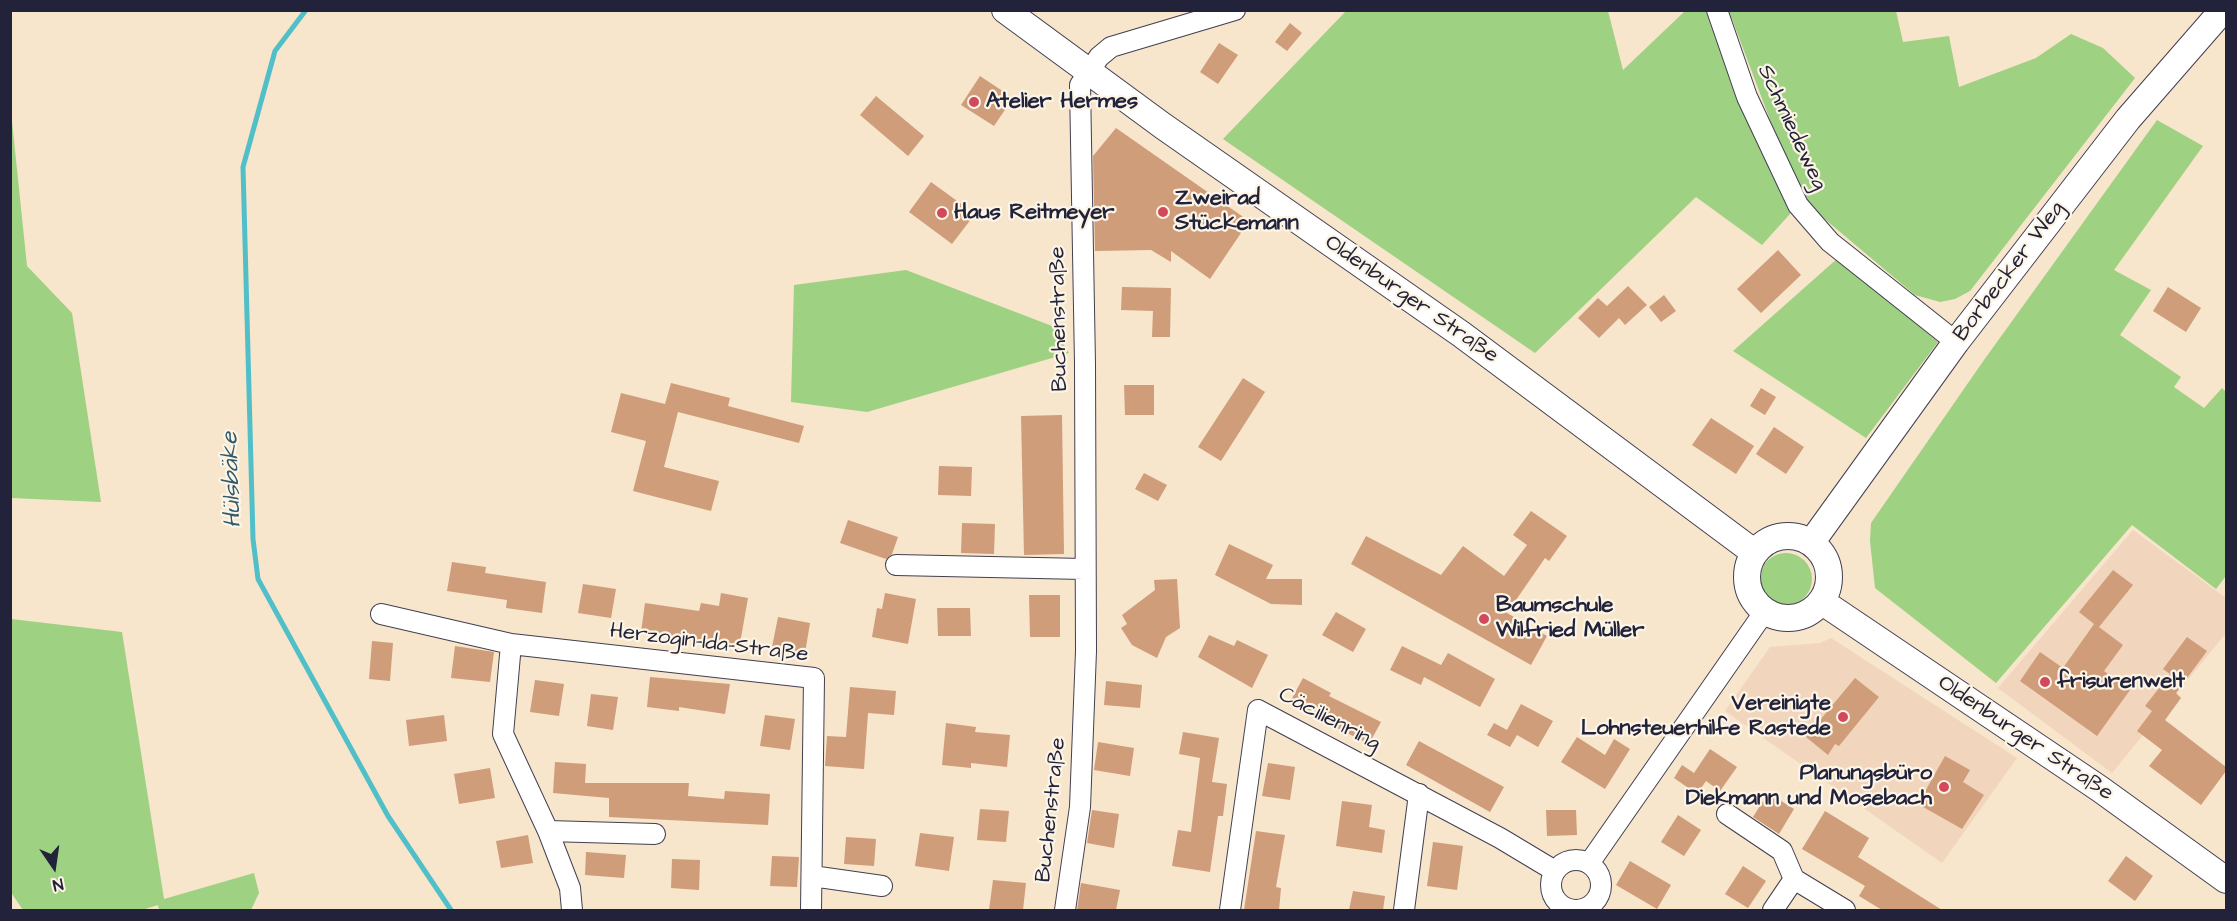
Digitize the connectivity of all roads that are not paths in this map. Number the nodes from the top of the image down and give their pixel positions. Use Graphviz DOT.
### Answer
graph roads {
  1 [pos="1005,10"];
  2 [pos="1235,10"];
  3 [pos="1717,10"];
  4 [pos="2223,10"];
  5 [pos="1089,70"];
  6 [pos="1956,342"];
  7 [pos="1811,543"];
  8 [pos="1755,553"];
  9 [pos="896,564"];
  10 [pos="1084,569"];
  11 [pos="1821,601"];
  12 [pos="1765,610"];
  13 [pos="381,614"];
  14 [pos="512,644"];
  15 [pos="1419,794"];
  16 [pos="1727,814"];
  17 [pos="548,831"];
  18 [pos="655,834"];
  19 [pos="1590,862"];
  20 [pos="1555,871"];
  21 [pos="812,876"];
  22 [pos="1794,879"];
  23 [pos="2226,880"];
  24 [pos="882,886"];
  25 [pos="1603,905"];
  26 [pos="572,910"];
  27 [pos="811,910"];
  28 [pos="1065,910"];
  29 [pos="1230,910"];
  30 [pos="1404,910"];
  31 [pos="1572,910"];
  32 [pos="1773,910"];
  33 [pos="1845,910"];
  1 -- 5 [label="street, Oldenburger Straße"];
  2 -- 5 [label="street"];
  3 -- 6 [label="street, Schmiedeweg"];
  4 -- 6 [label="street, Borbecker Weg"];
  5 -- 8 [label="street, Oldenburger Straße"];
  5 -- 10 [label="street, Buchenstraße"];
  6 -- 7 [label="street, Borbecker Weg"];
  7 -- 8 [label="street"];
  7 -- 11 [label="street"];
  8 -- 12 [label="street"];
  9 -- 10 [label="street"];
  10 -- 28 [label="street, Buchenstraße"];
  11 -- 12 [label="street"];
  11 -- 23 [label="street, Oldenburger Straße"];
  12 -- 19 [label="street"];
  13 -- 14 [label="street, Herzogin-Ida-Straße"];
  14 -- 17 [label="street"];
  14 -- 21 [label="street, Herzogin-Ida-Straße"];
  15 -- 20 [label="street, Cäcilienring"];
  15 -- 29 [label="street, Cäcilienring"];
  15 -- 30 [label="street"];
  16 -- 22 [label="street"];
  17 -- 18 [label="street"];
  17 -- 26 [label="street"];
  19 -- 20 [label="street"];
  19 -- 25 [label="street"];
  20 -- 31 [label="street"];
  21 -- 24 [label="street"];
  21 -- 27 [label="street, Herzogin-Ida-Straße"];
  22 -- 32 [label="street"];
  22 -- 33 [label="street"];
  25 -- 31 [label="street"];
}
